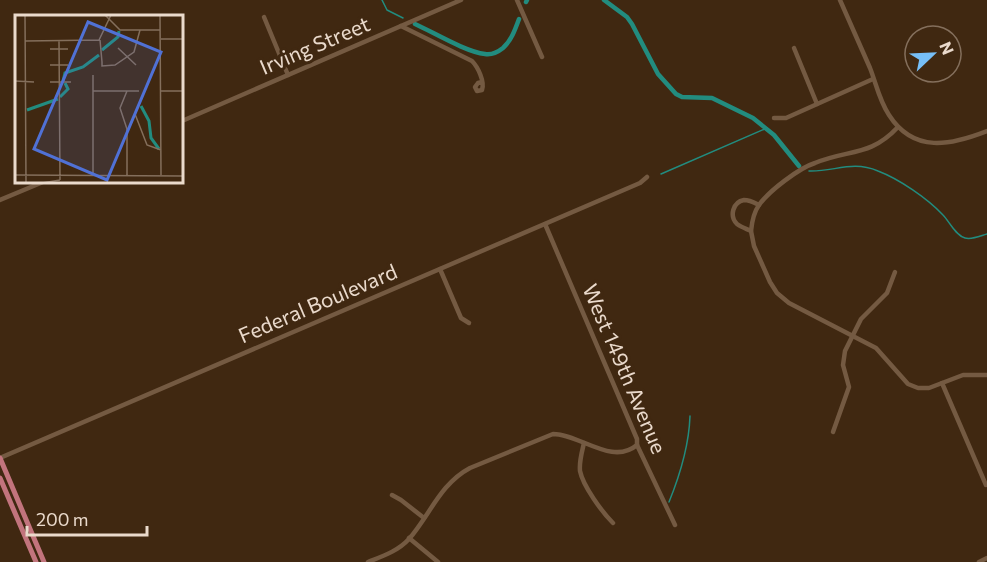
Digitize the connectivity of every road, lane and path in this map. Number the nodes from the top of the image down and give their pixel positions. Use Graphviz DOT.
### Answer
graph roads {
  1 [pos="461,0"];
  2 [pos="518,0"];
  3 [pos="840,0"];
  4 [pos="451,2"];
  5 [pos="264,17"];
  6 [pos="401,26"];
  7 [pos="794,48"];
  8 [pos="542,57"];
  9 [pos="288,75"];
  10 [pos="873,79"];
  11 [pos="482,82"];
  12 [pos="817,104"];
  13 [pos="774,118"];
  14 [pos="183,121"];
  15 [pos="898,127"];
  16 [pos="987,131"];
  17 [pos="647,177"];
  18 [pos="41,183"];
  19 [pos="0,200"];
  20 [pos="759,205"];
  21 [pos="545,224"];
  22 [pos="751,231"];
  23 [pos="440,269"];
  24 [pos="895,272"];
  25 [pos="469,323"];
  26 [pos="853,336"];
  27 [pos="987,375"];
  28 [pos="942,383"];
  29 [pos="833,432"];
  30 [pos="584,442"];
  31 [pos="637,445"];
  32 [pos="0,458"];
  33 [pos="0,478"];
  34 [pos="986,485"];
  35 [pos="392,495"];
  36 [pos="424,518"];
  37 [pos="613,523"];
  38 [pos="675,525"];
  39 [pos="410,538"];
  40 [pos="987,558"];
  41 [pos="36,562"];
  42 [pos="45,562"];
  43 [pos="368,562"];
  44 [pos="438,562"];
  45 [pos="979,562"];
  1 -- 4 [label="street, Irving Street"];
  2 -- 8 [label="street"];
  3 -- 10 [label="street"];
  4 -- 6 [label="street, Irving Street"];
  5 -- 9 [label="street"];
  6 -- 9 [label="street, Irving Street"];
  6 -- 11 [label="street"];
  7 -- 12 [label="street"];
  9 -- 14 [label="street, Irving Street"];
  10 -- 12 [label="street"];
  10 -- 15 [label="street"];
  12 -- 13 [label="street"];
  15 -- 16 [label="street"];
  15 -- 20 [label="street"];
  17 -- 21 [label="street, Federal Boulevard"];
  18 -- 19 [label="street"];
  20 -- 22 [label="street"];
  20 -- 22 [label="street"];
  21 -- 23 [label="street, Federal Boulevard"];
  21 -- 31 [label="street, West 149th Avenue"];
  22 -- 26 [label="street"];
  23 -- 25 [label="street"];
  23 -- 32 [label="street, Federal Boulevard"];
  24 -- 26 [label="street"];
  26 -- 28 [label="street"];
  26 -- 29 [label="street"];
  27 -- 28 [label="street"];
  28 -- 34 [label="street"];
  30 -- 31 [label="street"];
  30 -- 36 [label="street"];
  30 -- 37 [label="street"];
  31 -- 38 [label="street, West 149th Avenue"];
  32 -- 42 [label="main road"];
  33 -- 41 [label="main road"];
  35 -- 36 [label="street"];
  36 -- 39 [label="street"];
  39 -- 43 [label="street"];
  39 -- 44 [label="street"];
  40 -- 45 [label="street"];
}
